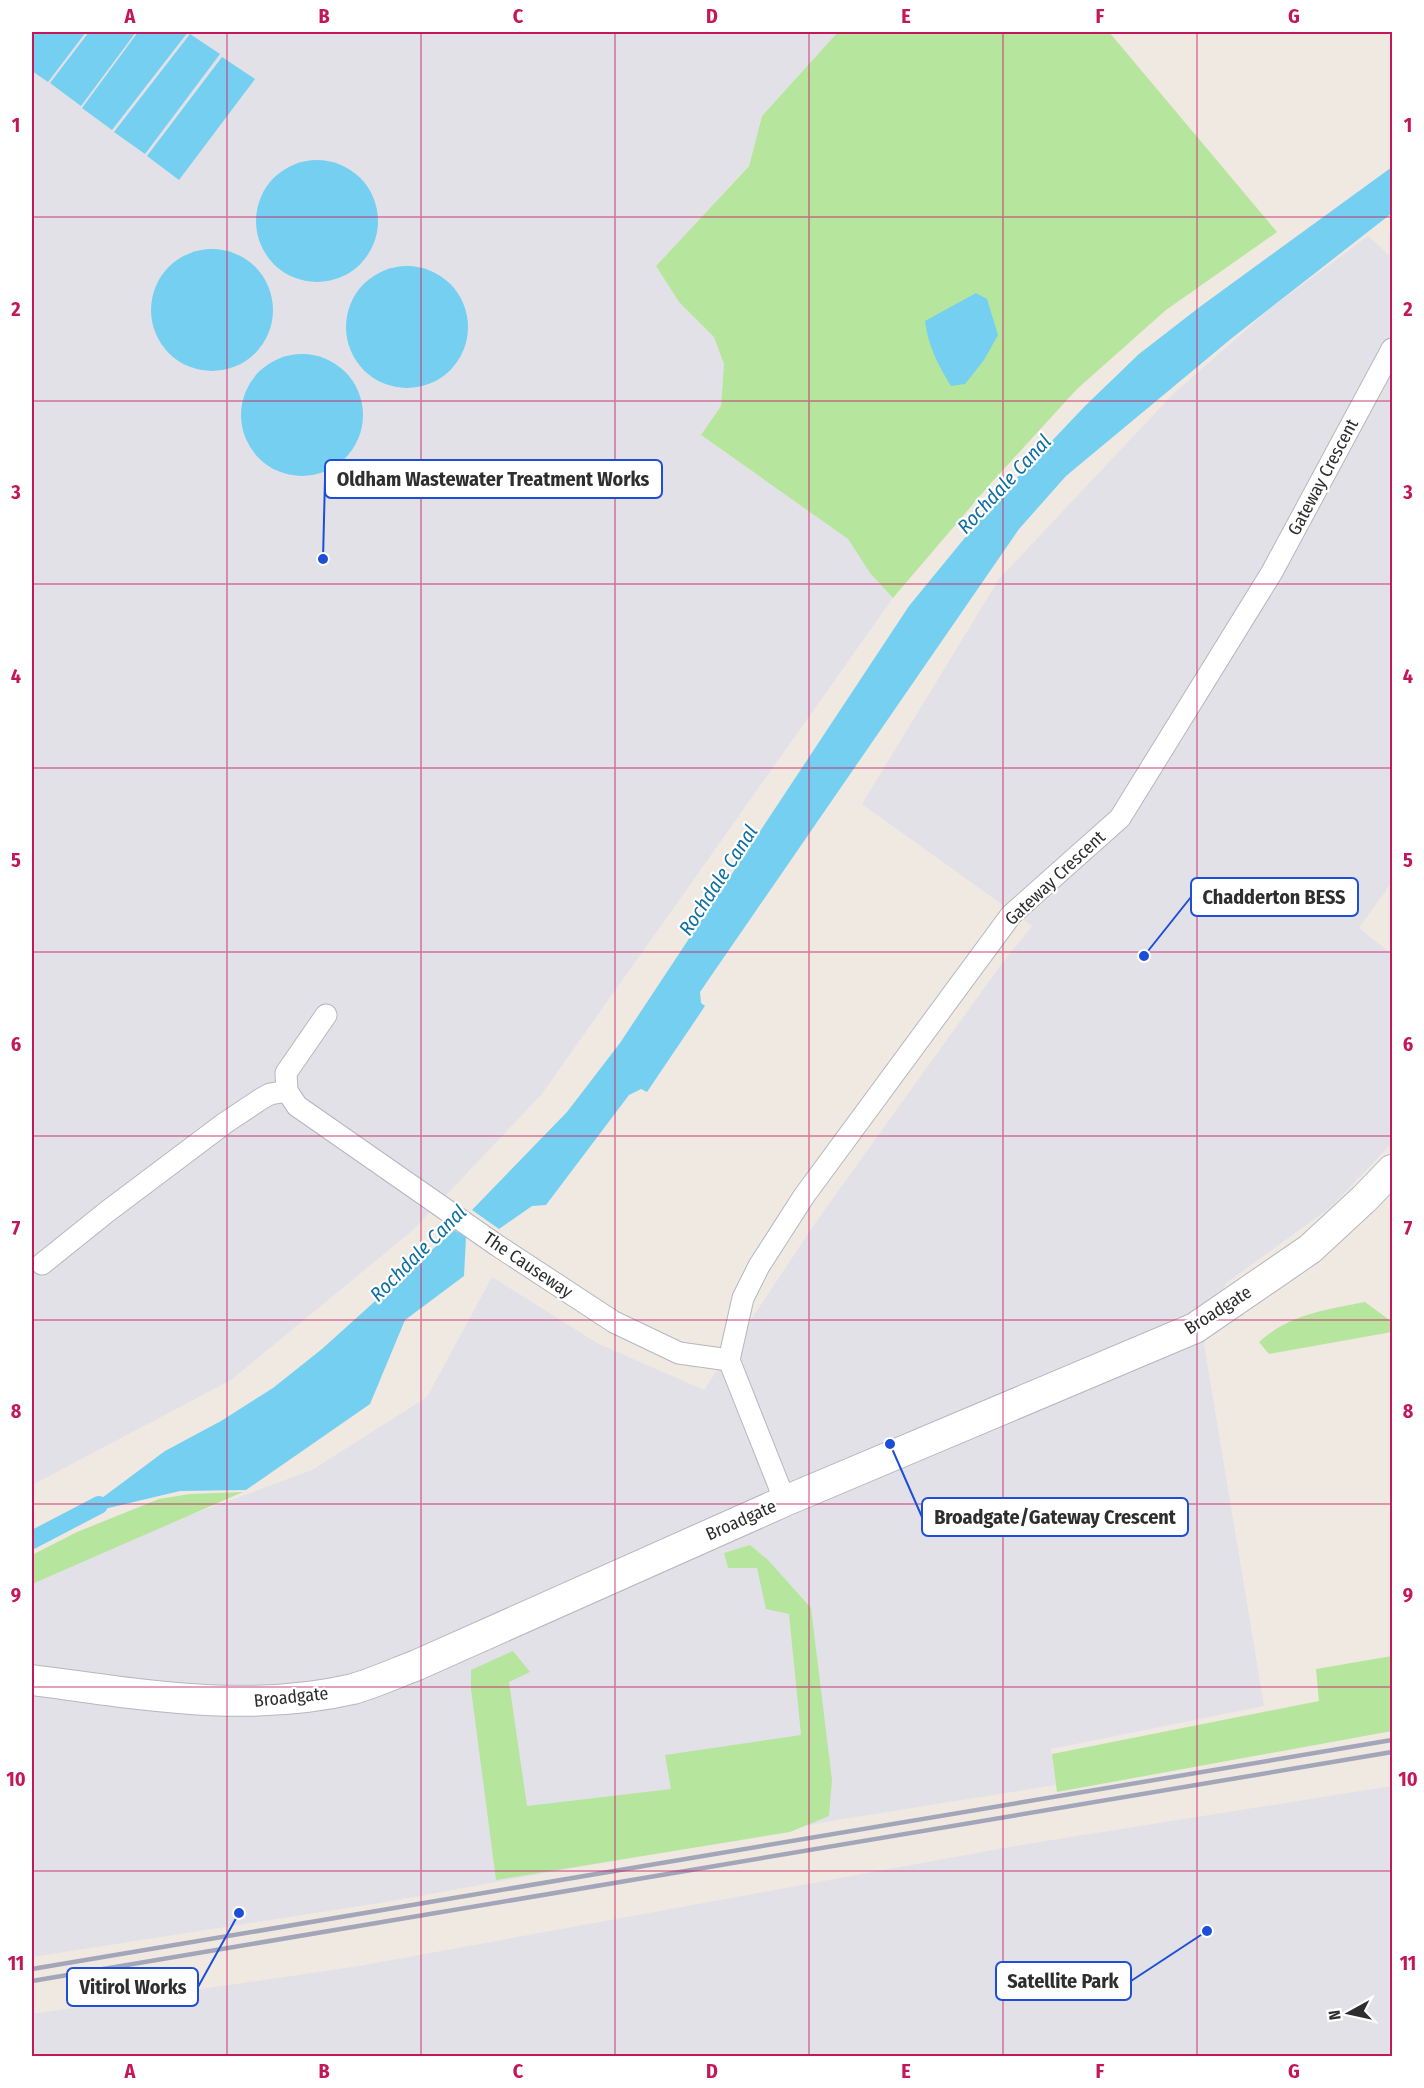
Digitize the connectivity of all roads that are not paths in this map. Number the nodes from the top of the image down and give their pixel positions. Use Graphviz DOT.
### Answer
graph roads {
  1 [pos="1392,349"];
  2 [pos="326,1015"];
  3 [pos="287,1091"];
  4 [pos="1392,1170"];
  5 [pos="42,1264"];
  6 [pos="729,1360"];
  7 [pos="785,1501"];
  8 [pos="32,1680"];
  1 -- 6 [label="street, Gateway Crescent"];
  2 -- 3 [label="street"];
  3 -- 5 [label="street"];
  3 -- 6 [label="street, The Causeway"];
  4 -- 7 [label="street, Broadgate"];
  6 -- 7 [label="street"];
  7 -- 8 [label="street, Broadgate"];
}
